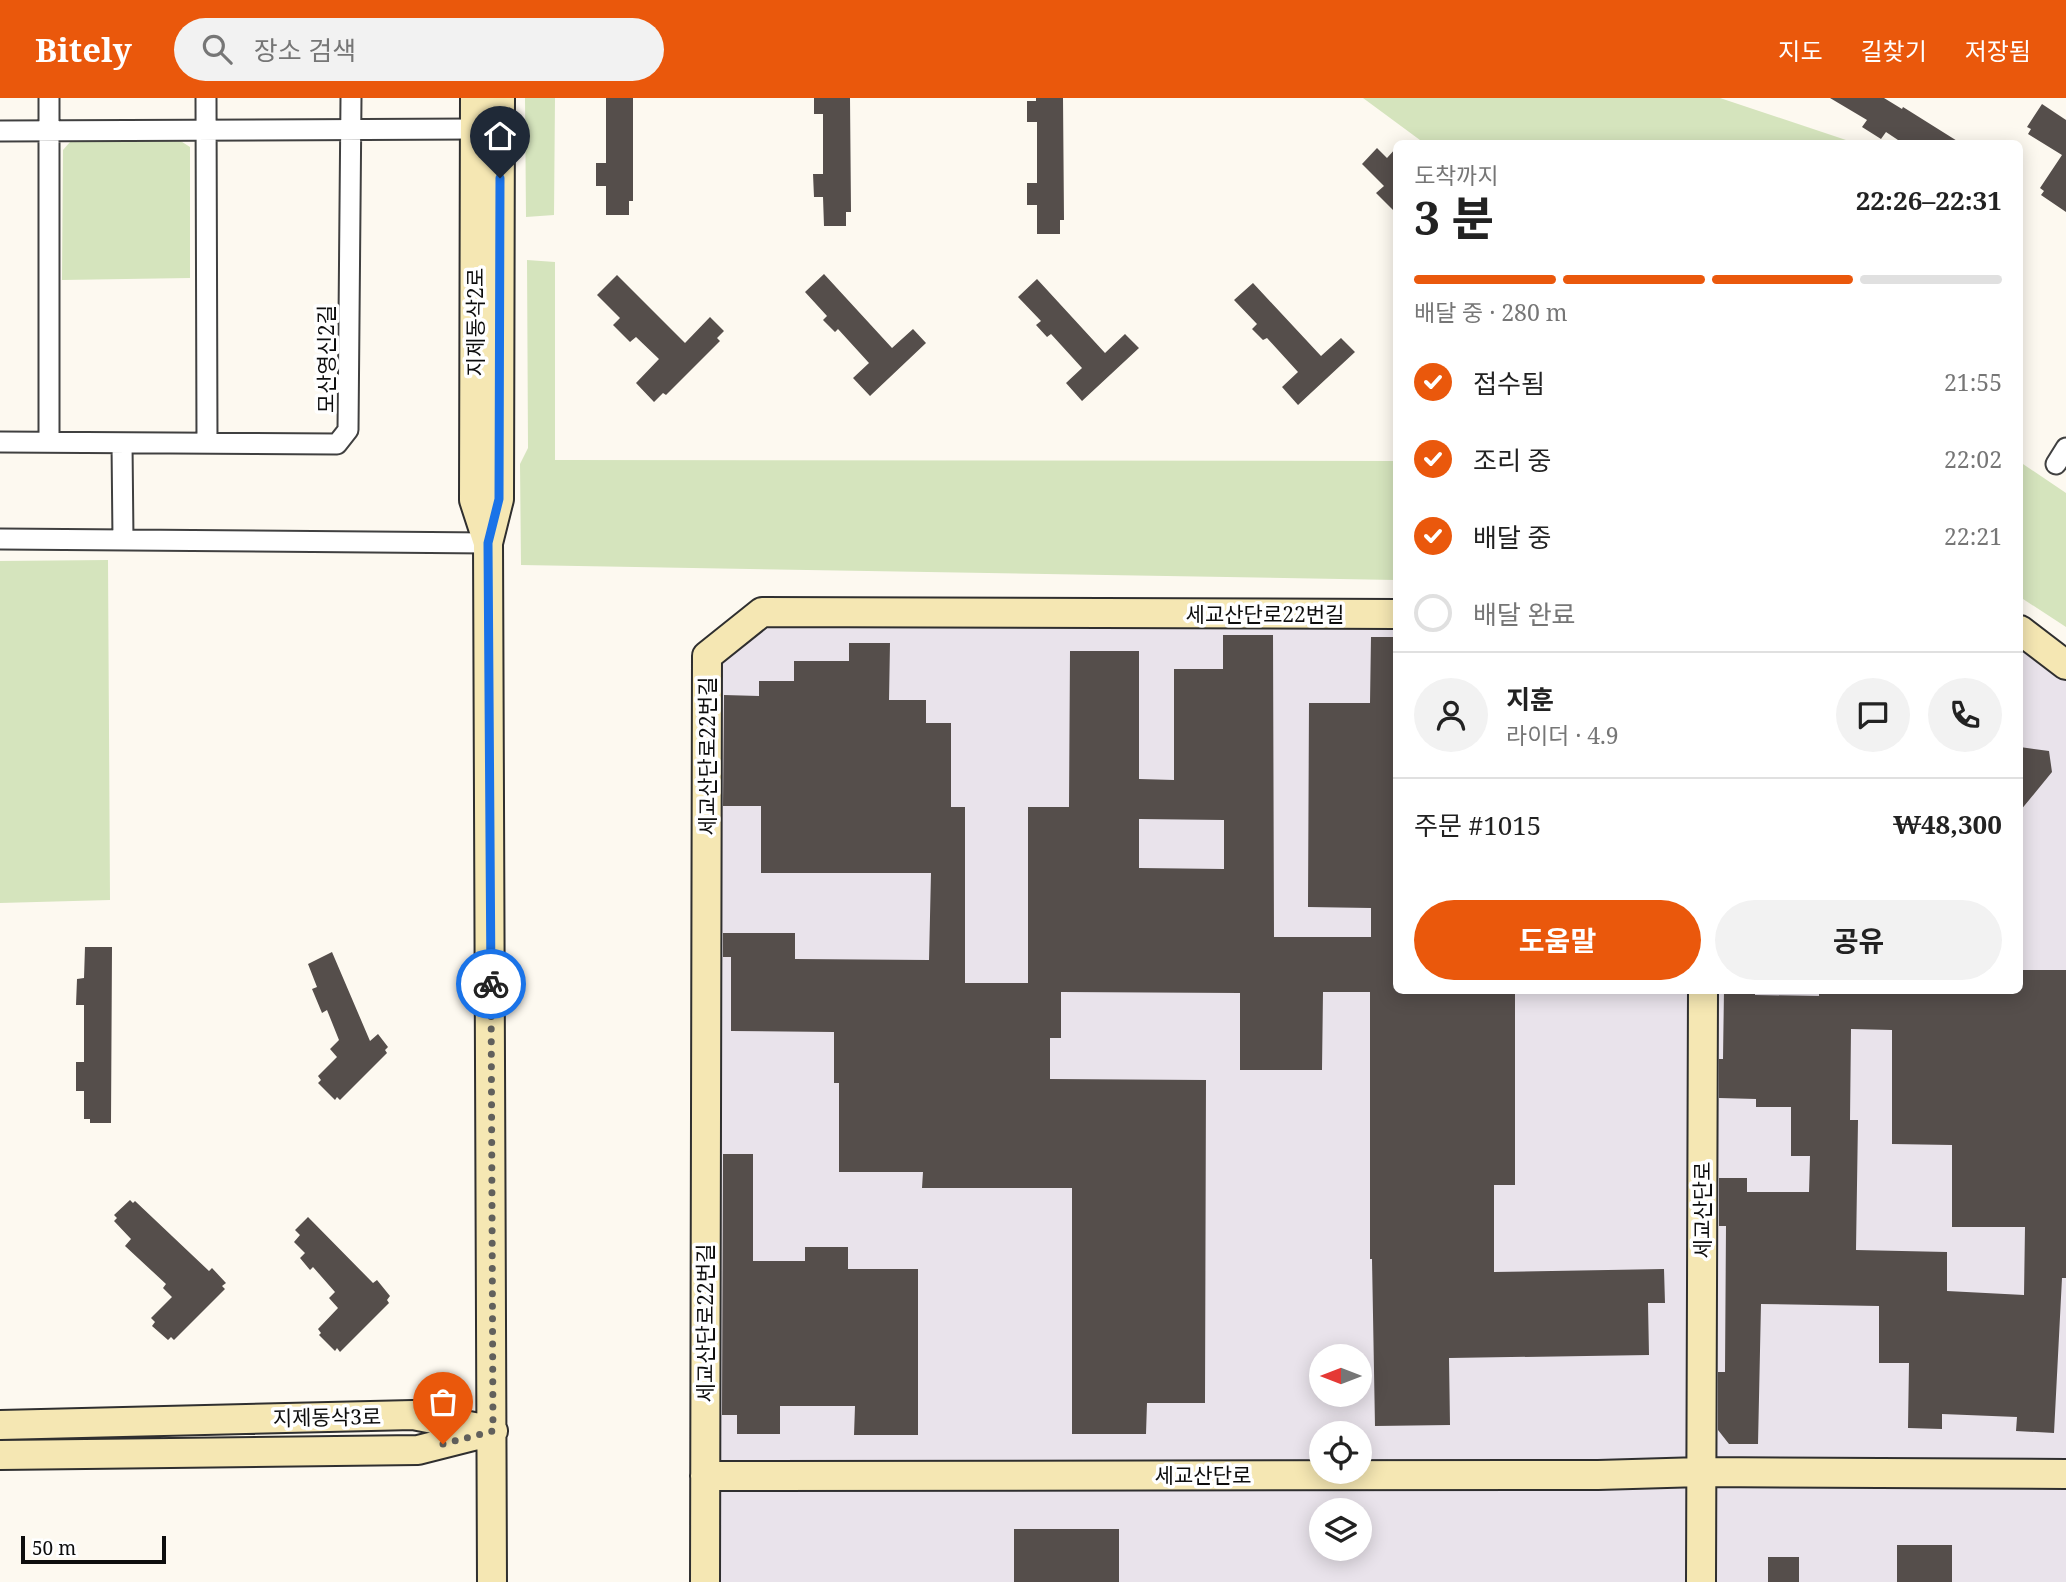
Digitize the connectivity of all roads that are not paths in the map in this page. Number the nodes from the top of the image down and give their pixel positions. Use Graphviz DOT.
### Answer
graph roads {
  1 [pos="49,98"];
  2 [pos="206,98"];
  3 [pos="351,98"];
  4 [pos="475,98"];
  5 [pos="500,98"];
  6 [pos="475,129"];
  7 [pos="206,130"];
  8 [pos="351,130"];
  9 [pos="0,131"];
  10 [pos="49,131"];
  11 [pos="49,441"];
  12 [pos="0,442"];
  13 [pos="122,443"];
  14 [pos="207,443"];
  15 [pos="0,540"];
  16 [pos="123,540"];
  17 [pos="488,543"];
  18 [pos="1393,614"];
  19 [pos="2023,633"];
  20 [pos="2066,666"];
  21 [pos="1703,994"];
  22 [pos="0,1424"];
  23 [pos="493,1431"];
  24 [pos="0,1455"];
  25 [pos="1701,1472"];
  26 [pos="2066,1475"];
  27 [pos="705,1476"];
  28 [pos="492,1582"];
  29 [pos="705,1582"];
  30 [pos="1701,1582"];
  1 -- 10 [label="street"];
  2 -- 7 [label="street"];
  3 -- 8 [label="street, 모산영신2길"];
  4 -- 6 [label="street, 지제동삭2로"];
  5 -- 17 [label="street, 지제동삭2로"];
  6 -- 8 [label="street"];
  6 -- 17 [label="street, 지제동삭2로"];
  7 -- 8 [label="street"];
  7 -- 10 [label="street"];
  7 -- 14 [label="street"];
  8 -- 14 [label="street, 모산영신2길"];
  9 -- 10 [label="street"];
  10 -- 11 [label="street"];
  11 -- 12 [label="street, 모산영신2길"];
  11 -- 13 [label="street, 모산영신2길"];
  13 -- 14 [label="street, 모산영신2길"];
  13 -- 16 [label="street"];
  15 -- 16 [label="street"];
  16 -- 17 [label="street"];
  17 -- 23 [label="street, 지제동삭2로"];
  18 -- 27 [label="street, 세교산단로22번길"];
  19 -- 20 [label="street"];
  21 -- 25 [label="street, 세교산단로"];
  22 -- 23 [label="street, 지제동삭3로"];
  23 -- 24 [label="street, 지제동삭3로"];
  23 -- 28 [label="street, 지제동삭2로"];
  25 -- 26 [label="street, 세교산단로"];
  25 -- 27 [label="street, 세교산단로"];
  25 -- 30 [label="street, 세교산단로"];
  27 -- 29 [label="street"];
}
